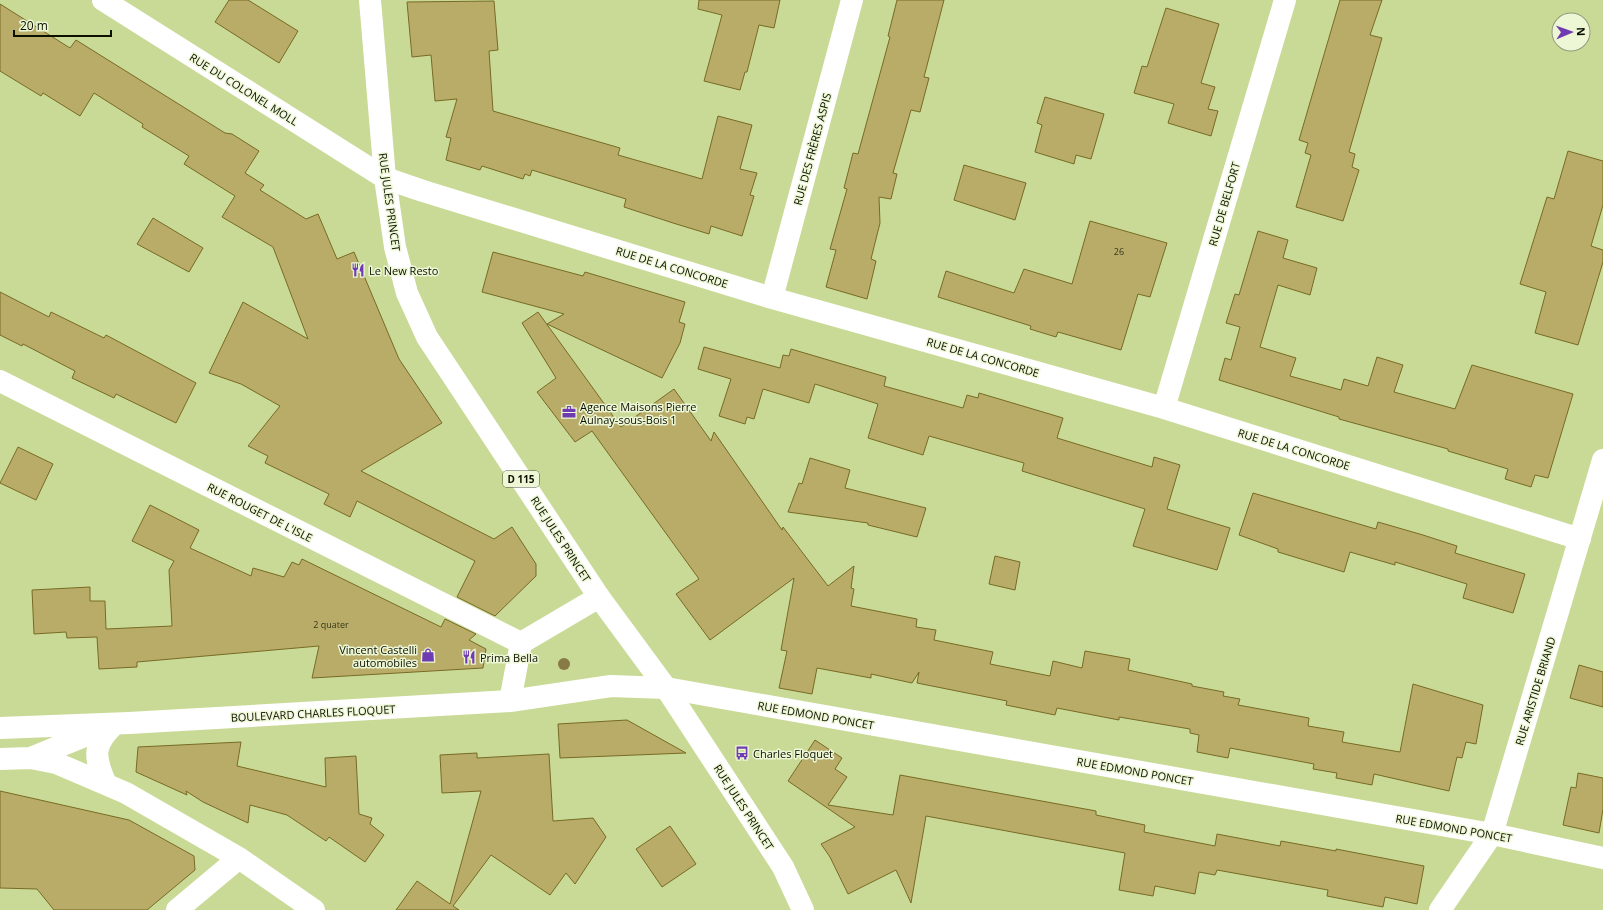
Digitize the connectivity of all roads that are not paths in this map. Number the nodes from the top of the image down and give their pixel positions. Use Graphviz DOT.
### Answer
graph roads {
  1 [pos="103,0"];
  2 [pos="370,0"];
  3 [pos="852,0"];
  4 [pos="1285,0"];
  5 [pos="385,178"];
  6 [pos="772,298"];
  7 [pos="0,382"];
  8 [pos="1164,408"];
  9 [pos="1603,460"];
  10 [pos="1580,539"];
  11 [pos="599,597"];
  12 [pos="521,643"];
  13 [pos="666,688"];
  14 [pos="510,701"];
  15 [pos="115,724"];
  16 [pos="0,728"];
  17 [pos="31,758"];
  18 [pos="0,759"];
  19 [pos="106,784"];
  20 [pos="1492,834"];
  21 [pos="239,858"];
  22 [pos="1603,858"];
  23 [pos="177,910"];
  24 [pos="314,910"];
  25 [pos="802,910"];
  26 [pos="1440,910"];
  1 -- 5 [label="street, RUE DU COLONEL MOLL"];
  2 -- 5 [label="street, RUE JULES PRINCET / D 115"];
  3 -- 6 [label="street, RUE DES FRÈRES ASPIS"];
  4 -- 8 [label="street, RUE DE BELFORT"];
  5 -- 6 [label="street, RUE DE LA CONCORDE"];
  5 -- 11 [label="street, RUE JULES PRINCET / D 115"];
  6 -- 8 [label="street, RUE DE LA CONCORDE"];
  7 -- 12 [label="street, RUE ROUGET DE L'ISLE"];
  8 -- 10 [label="street, RUE DE LA CONCORDE"];
  9 -- 10 [label="street, RUE ARISTIDE BRIAND"];
  10 -- 20 [label="street, RUE ARISTIDE BRIAND"];
  11 -- 12 [label="street"];
  11 -- 13 [label="street, RUE JULES PRINCET / D 115"];
  12 -- 14 [label="street"];
  13 -- 14 [label="street, BOULEVARD CHARLES FLOQUET"];
  13 -- 20 [label="street, RUE EDMOND PONCET"];
  13 -- 25 [label="street, RUE JULES PRINCET / D 115"];
  14 -- 15 [label="street, BOULEVARD CHARLES FLOQUET"];
  15 -- 16 [label="street, BOULEVARD CHARLES FLOQUET"];
  15 -- 17 [label="street, BOULEVARD CHARLES FLOQUET"];
  15 -- 19 [label="street"];
  17 -- 18 [label="street, BOULEVARD CHARLES FLOQUET"];
  17 -- 19 [label="street"];
  19 -- 21 [label="street"];
  20 -- 22 [label="street, RUE EDMOND PONCET"];
  20 -- 26 [label="street, RUE ARISTIDE BRIAND"];
  21 -- 23 [label="street"];
  21 -- 24 [label="street"];
}
